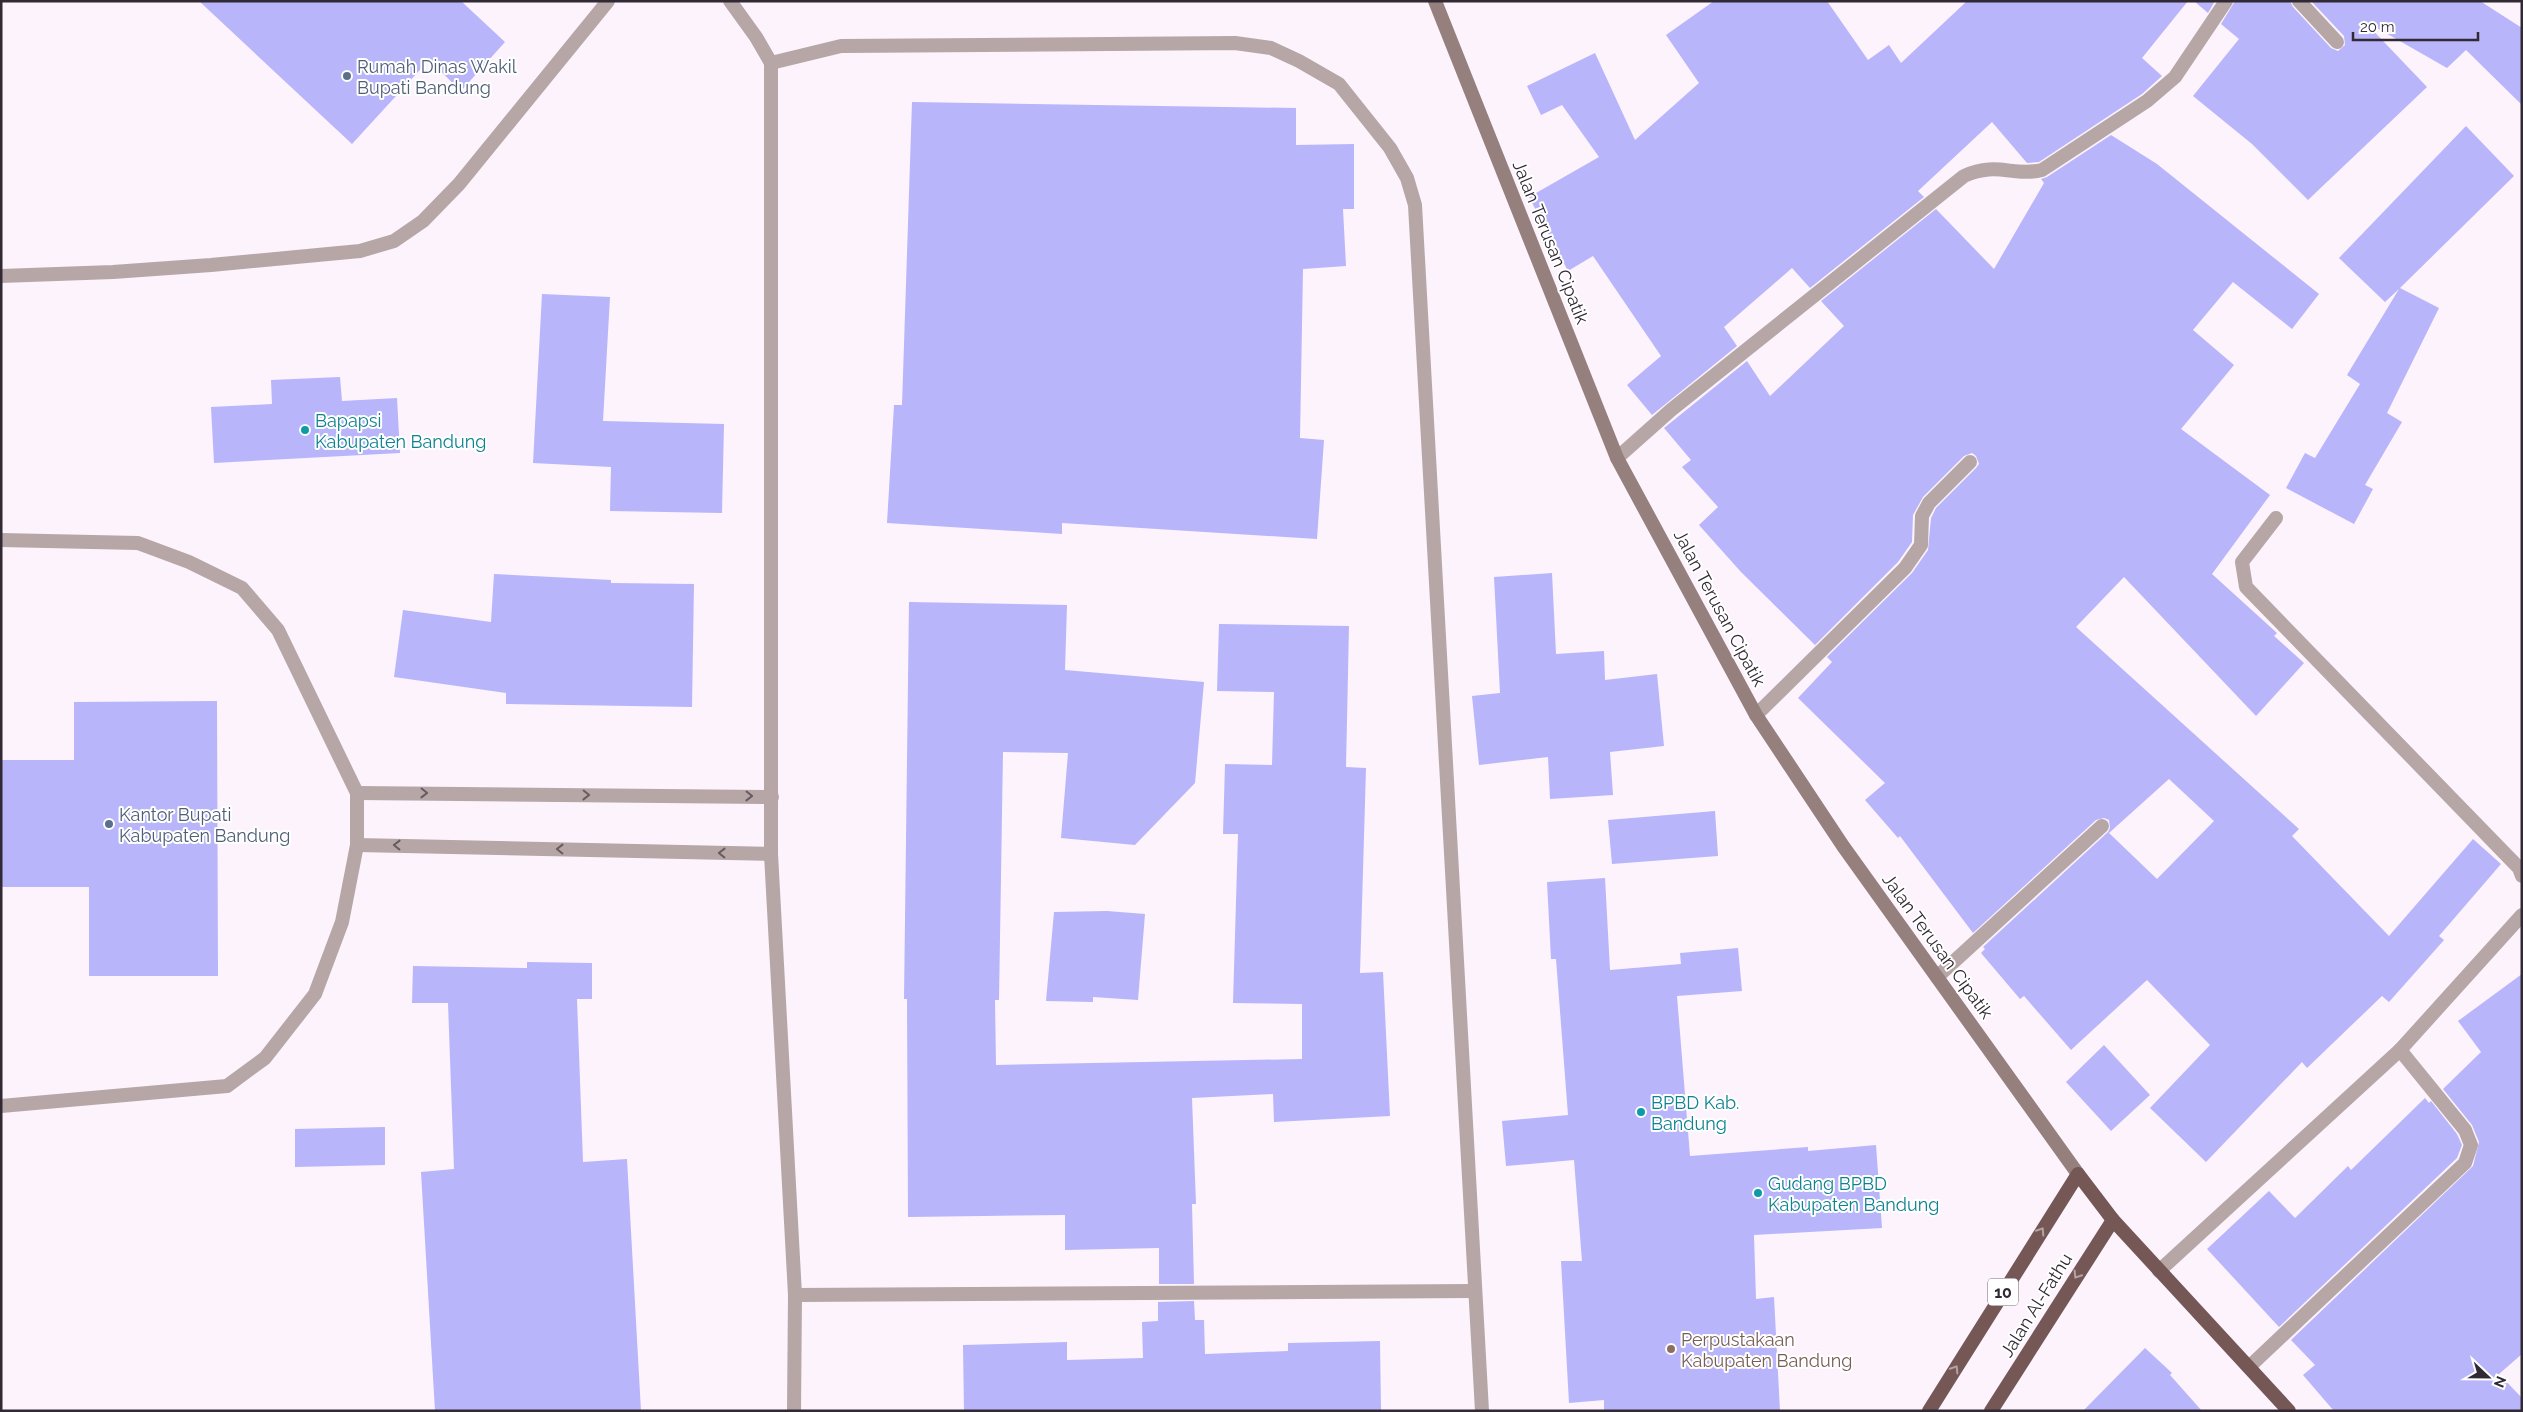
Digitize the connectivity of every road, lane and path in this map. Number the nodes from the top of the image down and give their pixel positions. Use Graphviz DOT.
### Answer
graph roads {
  1 [pos="608,1"];
  2 [pos="730,1"];
  3 [pos="1435,1"];
  4 [pos="2226,1"];
  5 [pos="2299,1"];
  6 [pos="2337,42"];
  7 [pos="771,63"];
  8 [pos="1,276"];
  9 [pos="1618,458"];
  10 [pos="1970,462"];
  11 [pos="2276,518"];
  12 [pos="1,540"];
  13 [pos="1756,715"];
  14 [pos="358,793"];
  15 [pos="772,797"];
  16 [pos="2102,826"];
  17 [pos="357,844"];
  18 [pos="771,854"];
  19 [pos="2522,876"];
  20 [pos="2522,915"];
  21 [pos="1937,977"];
  22 [pos="2400,1050"];
  23 [pos="1,1106"];
  24 [pos="2078,1174"];
  25 [pos="2113,1220"];
  26 [pos="2159,1271"];
  27 [pos="1474,1291"];
  28 [pos="795,1295"];
  29 [pos="2249,1367"];
  30 [pos="794,1411"];
  31 [pos="1482,1411"];
  32 [pos="1929,1411"];
  33 [pos="1991,1411"];
  34 [pos="2289,1411"];
  1 -- 8 [label="street"];
  2 -- 7 [label="street"];
  3 -- 9 [label="main road, Jalan Terusan Cipatik"];
  4 -- 9 [label="street"];
  5 -- 6 [label="street"];
  7 -- 15 [label="street"];
  7 -- 27 [label="street"];
  9 -- 13 [label="main road, Jalan Terusan Cipatik"];
  10 -- 13 [label="street"];
  11 -- 19 [label="street"];
  12 -- 14 [label="street"];
  13 -- 21 [label="main road, Jalan Terusan Cipatik"];
  14 -- 15 [label="street, one-way"];
  14 -- 17 [label="street"];
  15 -- 18 [label="street"];
  16 -- 21 [label="street"];
  18 -- 17 [label="street, one-way"];
  17 -- 23 [label="street"];
  18 -- 28 [label="street"];
  20 -- 22 [label="street"];
  21 -- 24 [label="main road, Jalan Terusan Cipatik"];
  22 -- 26 [label="street"];
  22 -- 29 [label="street"];
  24 -- 25 [label="highway"];
  32 -- 24 [label="highway, Jalan Al-Fathu / 10, one-way"];
  25 -- 26 [label="highway"];
  25 -- 33 [label="highway, Jalan Al-Fathu, one-way"];
  26 -- 29 [label="highway"];
  27 -- 28 [label="street"];
  27 -- 31 [label="street"];
  28 -- 30 [label="street"];
  29 -- 34 [label="highway"];
}
